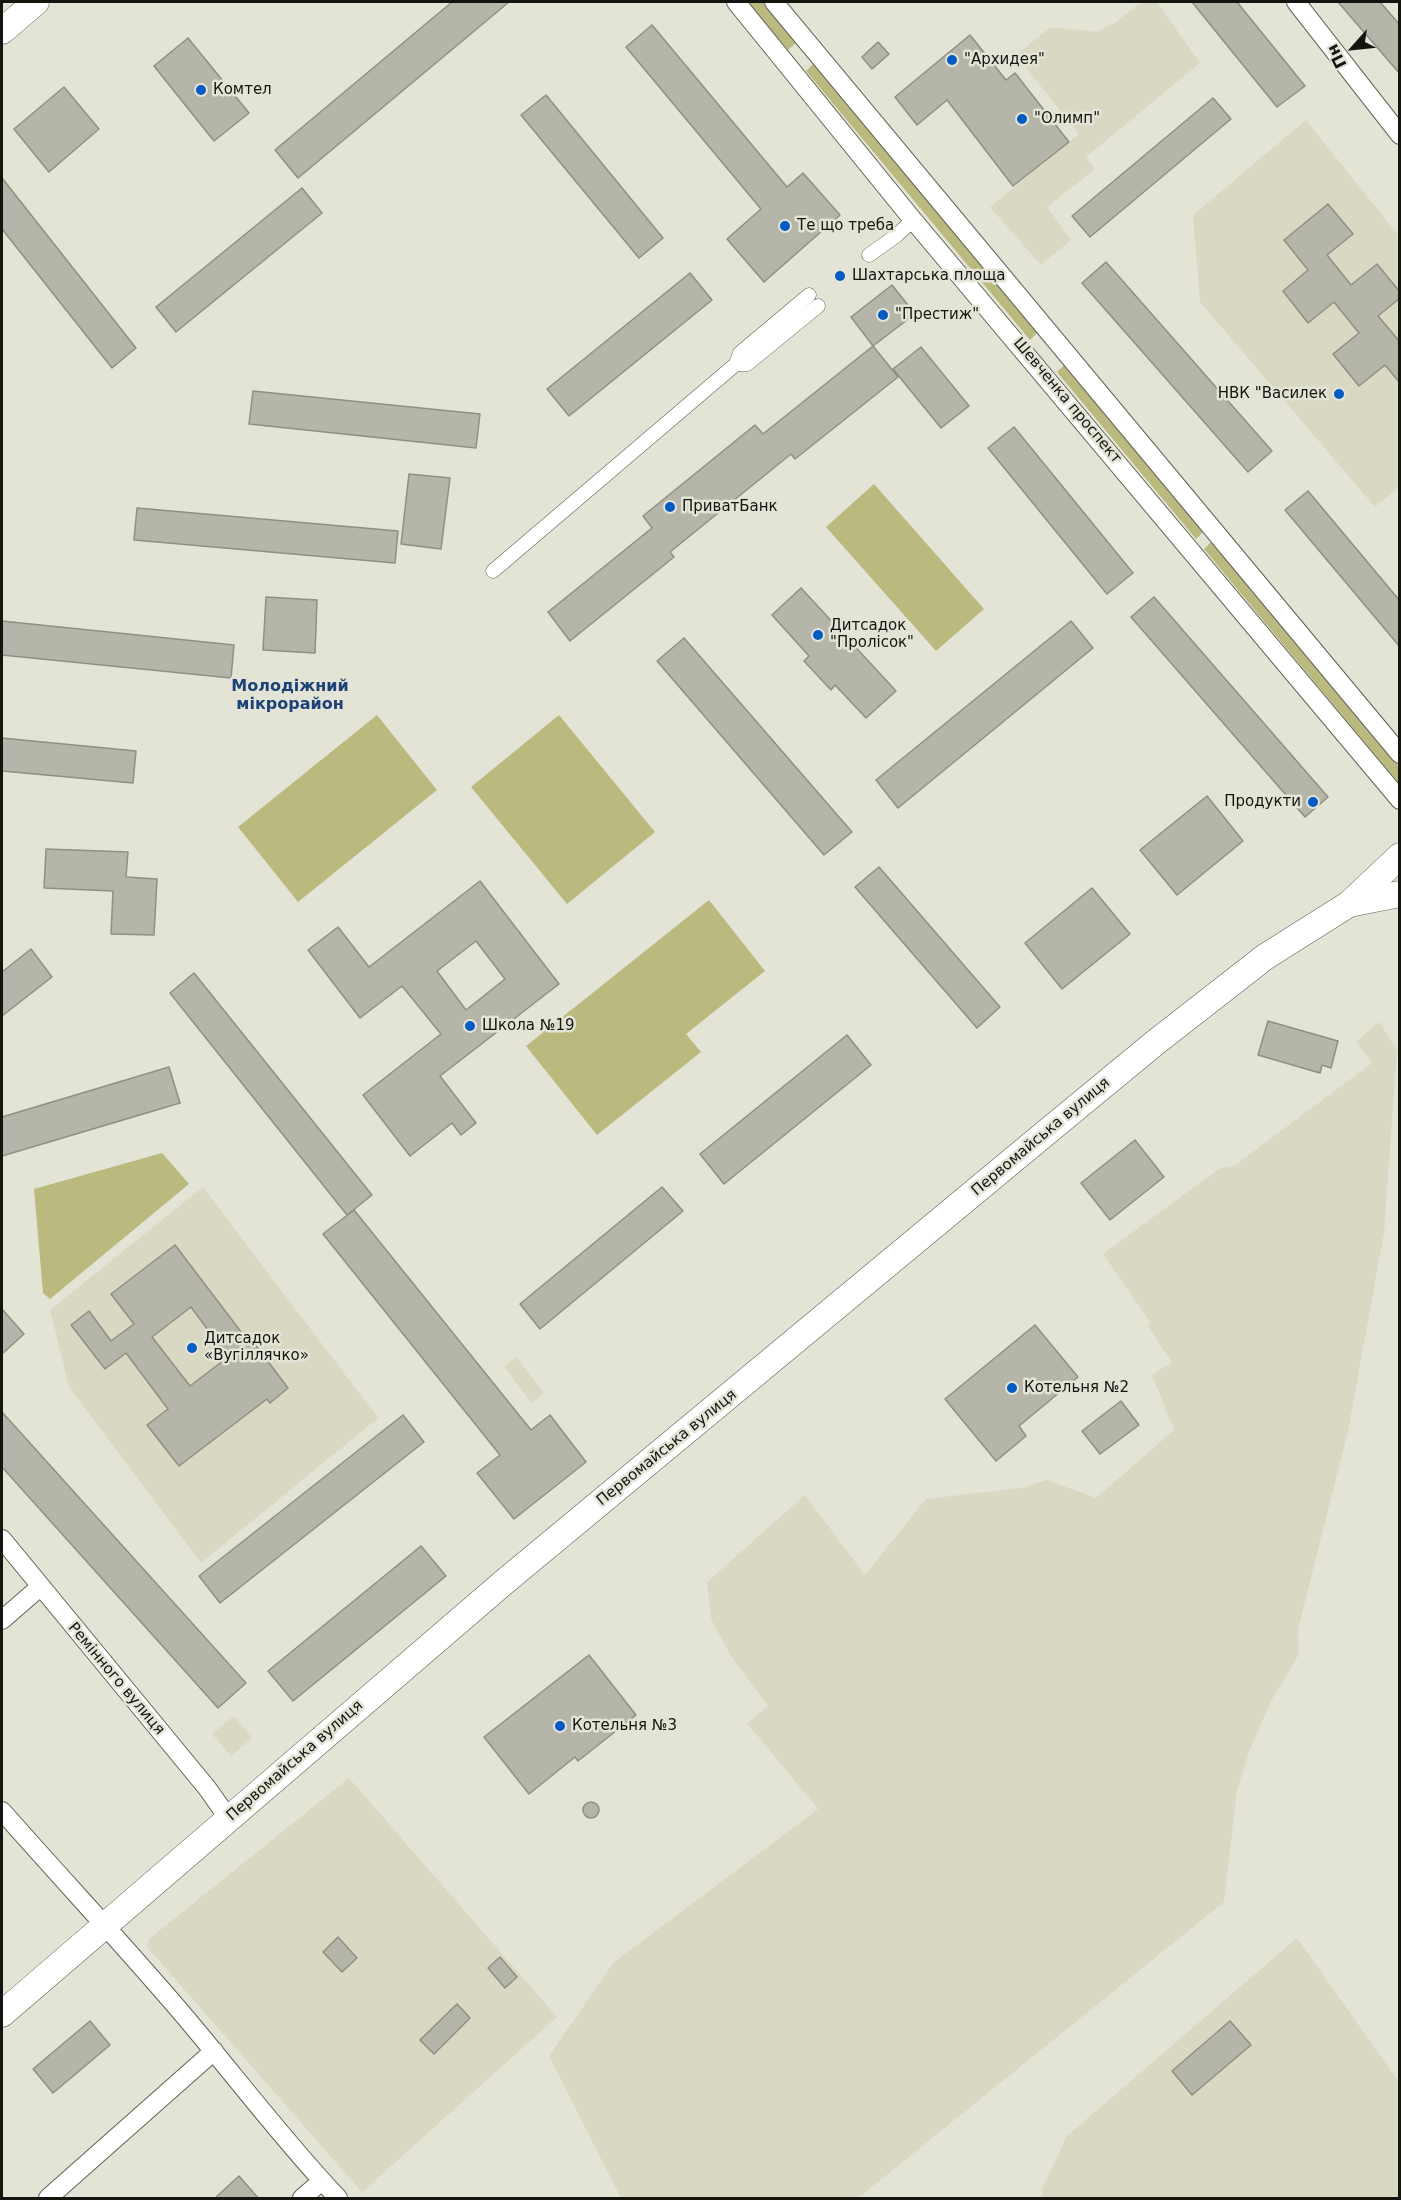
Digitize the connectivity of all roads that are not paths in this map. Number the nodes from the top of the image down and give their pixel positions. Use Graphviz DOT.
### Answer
graph roads {
  1 [pos="36,2"];
  2 [pos="736,2"];
  3 [pos="774,2"];
  4 [pos="1296,2"];
  5 [pos="2,31"];
  6 [pos="1400,135"];
  7 [pos="913,220"];
  8 [pos="869,255"];
  9 [pos="809,295"];
  10 [pos="818,306"];
  11 [pos="736,364"];
  12 [pos="493,571"];
  13 [pos="1400,754"];
  14 [pos="1400,800"];
  15 [pos="1400,856"];
  16 [pos="1400,894"];
  17 [pos="1349,904"];
  18 [pos="2,1539"];
  19 [pos="40,1587"];
  20 [pos="2,1620"];
  21 [pos="2,1811"];
  22 [pos="229,1819"];
  23 [pos="104,1925"];
  24 [pos="2,2014"];
  25 [pos="214,2051"];
  26 [pos="322,2181"];
  27 [pos="48,2199"];
  28 [pos="302,2199"];
  29 [pos="338,2199"];
  1 -- 5 [label="main road"];
  2 -- 7 [label="street, Шевченка проспект"];
  3 -- 13 [label="street, Шевченка проспект"];
  4 -- 6 [label="street"];
  7 -- 8 [label="street"];
  7 -- 14 [label="street, Шевченка проспект"];
  9 -- 11 [label="street"];
  10 -- 11 [label="street"];
  11 -- 12 [label="street"];
  15 -- 17 [label="main road, Первомайська вулиця"];
  16 -- 17 [label="main road, Первомайська вулиця"];
  17 -- 22 [label="main road, Первомайська вулиця"];
  18 -- 19 [label="street, Ремінного вулиця"];
  19 -- 20 [label="street"];
  19 -- 22 [label="street, Ремінного вулиця"];
  21 -- 23 [label="street"];
  22 -- 23 [label="main road, Первомайська вулиця"];
  23 -- 24 [label="main road, Первомайська вулиця"];
  23 -- 25 [label="street"];
  25 -- 26 [label="street"];
  25 -- 27 [label="street"];
  26 -- 28 [label="street"];
  26 -- 29 [label="street"];
}
